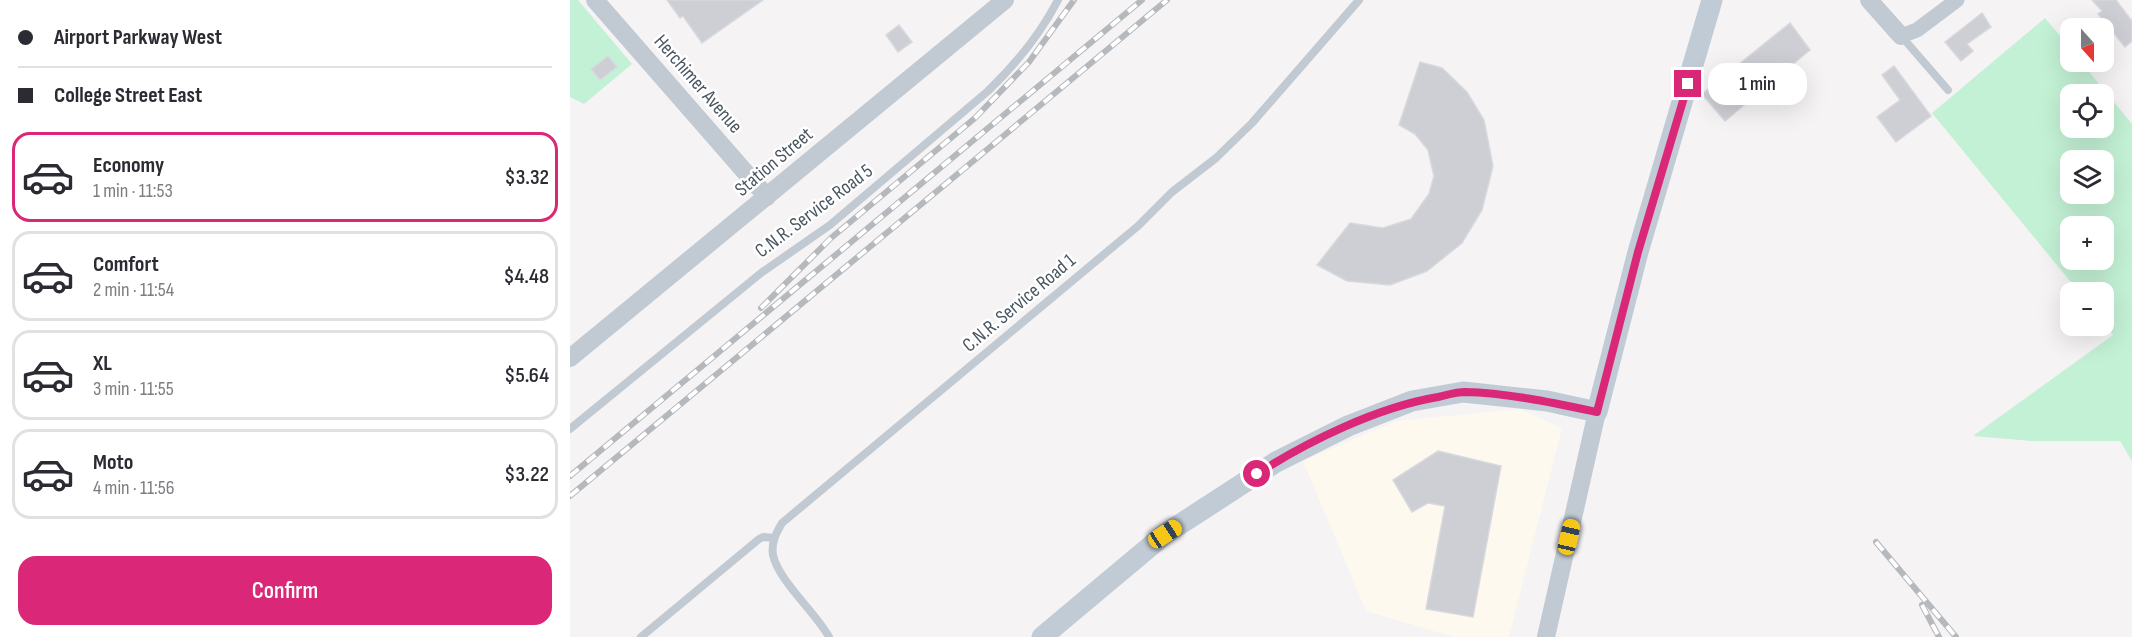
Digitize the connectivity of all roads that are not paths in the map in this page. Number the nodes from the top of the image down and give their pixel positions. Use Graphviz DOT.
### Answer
graph roads {
  1 [pos="595,0"];
  2 [pos="1005,0"];
  3 [pos="1058,0"];
  4 [pos="1359,0"];
  5 [pos="1712,0"];
  6 [pos="1869,0"];
  7 [pos="1957,0"];
  8 [pos="1901,36"];
  9 [pos="1948,90"];
  10 [pos="767,197"];
  11 [pos="570,358"];
  12 [pos="1597,412"];
  13 [pos="570,429"];
  14 [pos="774,537"];
  15 [pos="641,637"];
  16 [pos="829,637"];
  17 [pos="1042,637"];
  18 [pos="1546,637"];
  1 -- 10 [label="street, Herchimer Avenue"];
  2 -- 10 [label="street, Station Street"];
  3 -- 13 [label="lane, C.N.R. Service Road 5"];
  4 -- 14 [label="lane, C.N.R. Service Road 1"];
  5 -- 12 [label="main road"];
  6 -- 8 [label="street"];
  7 -- 8 [label="street"];
  8 -- 9 [label="lane"];
  10 -- 11 [label="street, Station Street"];
  12 -- 17 [label="main road"];
  12 -- 18 [label="street"];
  14 -- 15 [label="lane"];
  14 -- 16 [label="lane"];
}
